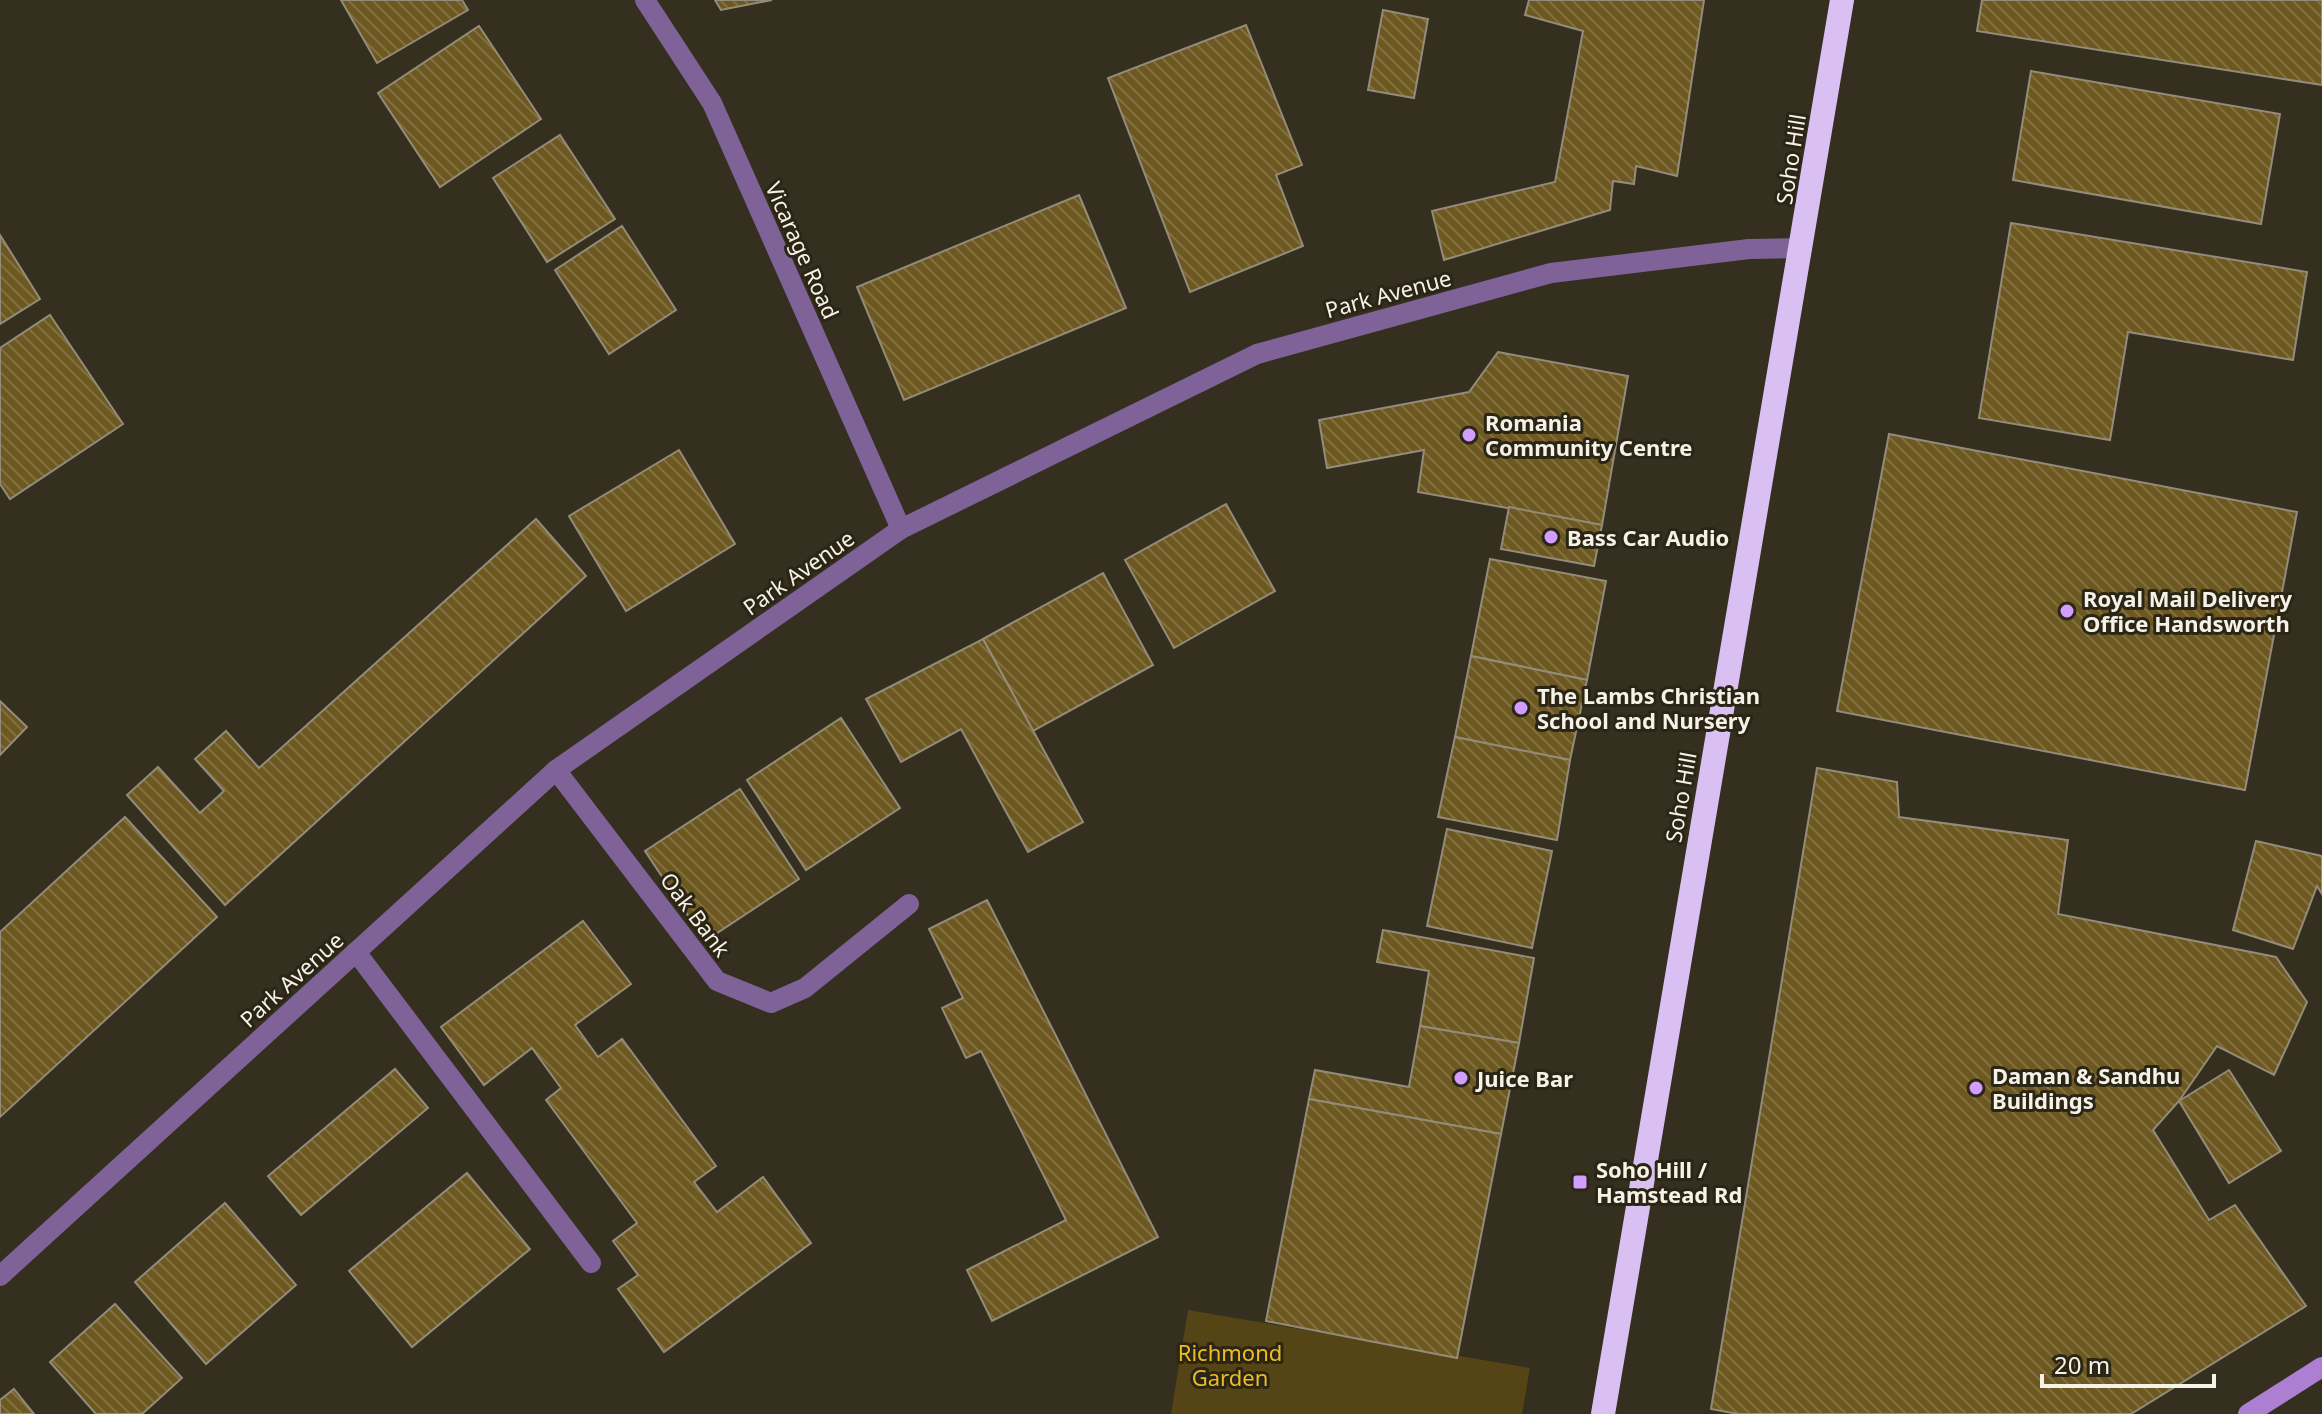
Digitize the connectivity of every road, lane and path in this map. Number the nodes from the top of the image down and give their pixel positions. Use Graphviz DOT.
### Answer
graph roads {
  1 [pos="645,0"];
  2 [pos="1842,0"];
  3 [pos="1802,248"];
  4 [pos="901,529"];
  5 [pos="556,770"];
  6 [pos="909,904"];
  7 [pos="356,952"];
  8 [pos="591,1263"];
  9 [pos="0,1276"];
  10 [pos="2322,1367"];
  11 [pos="1603,1414"];
  12 [pos="2248,1414"];
  1 -- 4 [label="street, Vicarage Road"];
  2 -- 3 [label="highway, Soho Hill"];
  3 -- 4 [label="street, Park Avenue"];
  3 -- 11 [label="highway, Soho Hill"];
  4 -- 5 [label="street, Park Avenue"];
  5 -- 6 [label="street, Oak Bank"];
  5 -- 7 [label="street, Park Avenue"];
  7 -- 8 [label="street"];
  7 -- 9 [label="street, Park Avenue"];
  10 -- 12 [label="main road"];
}
